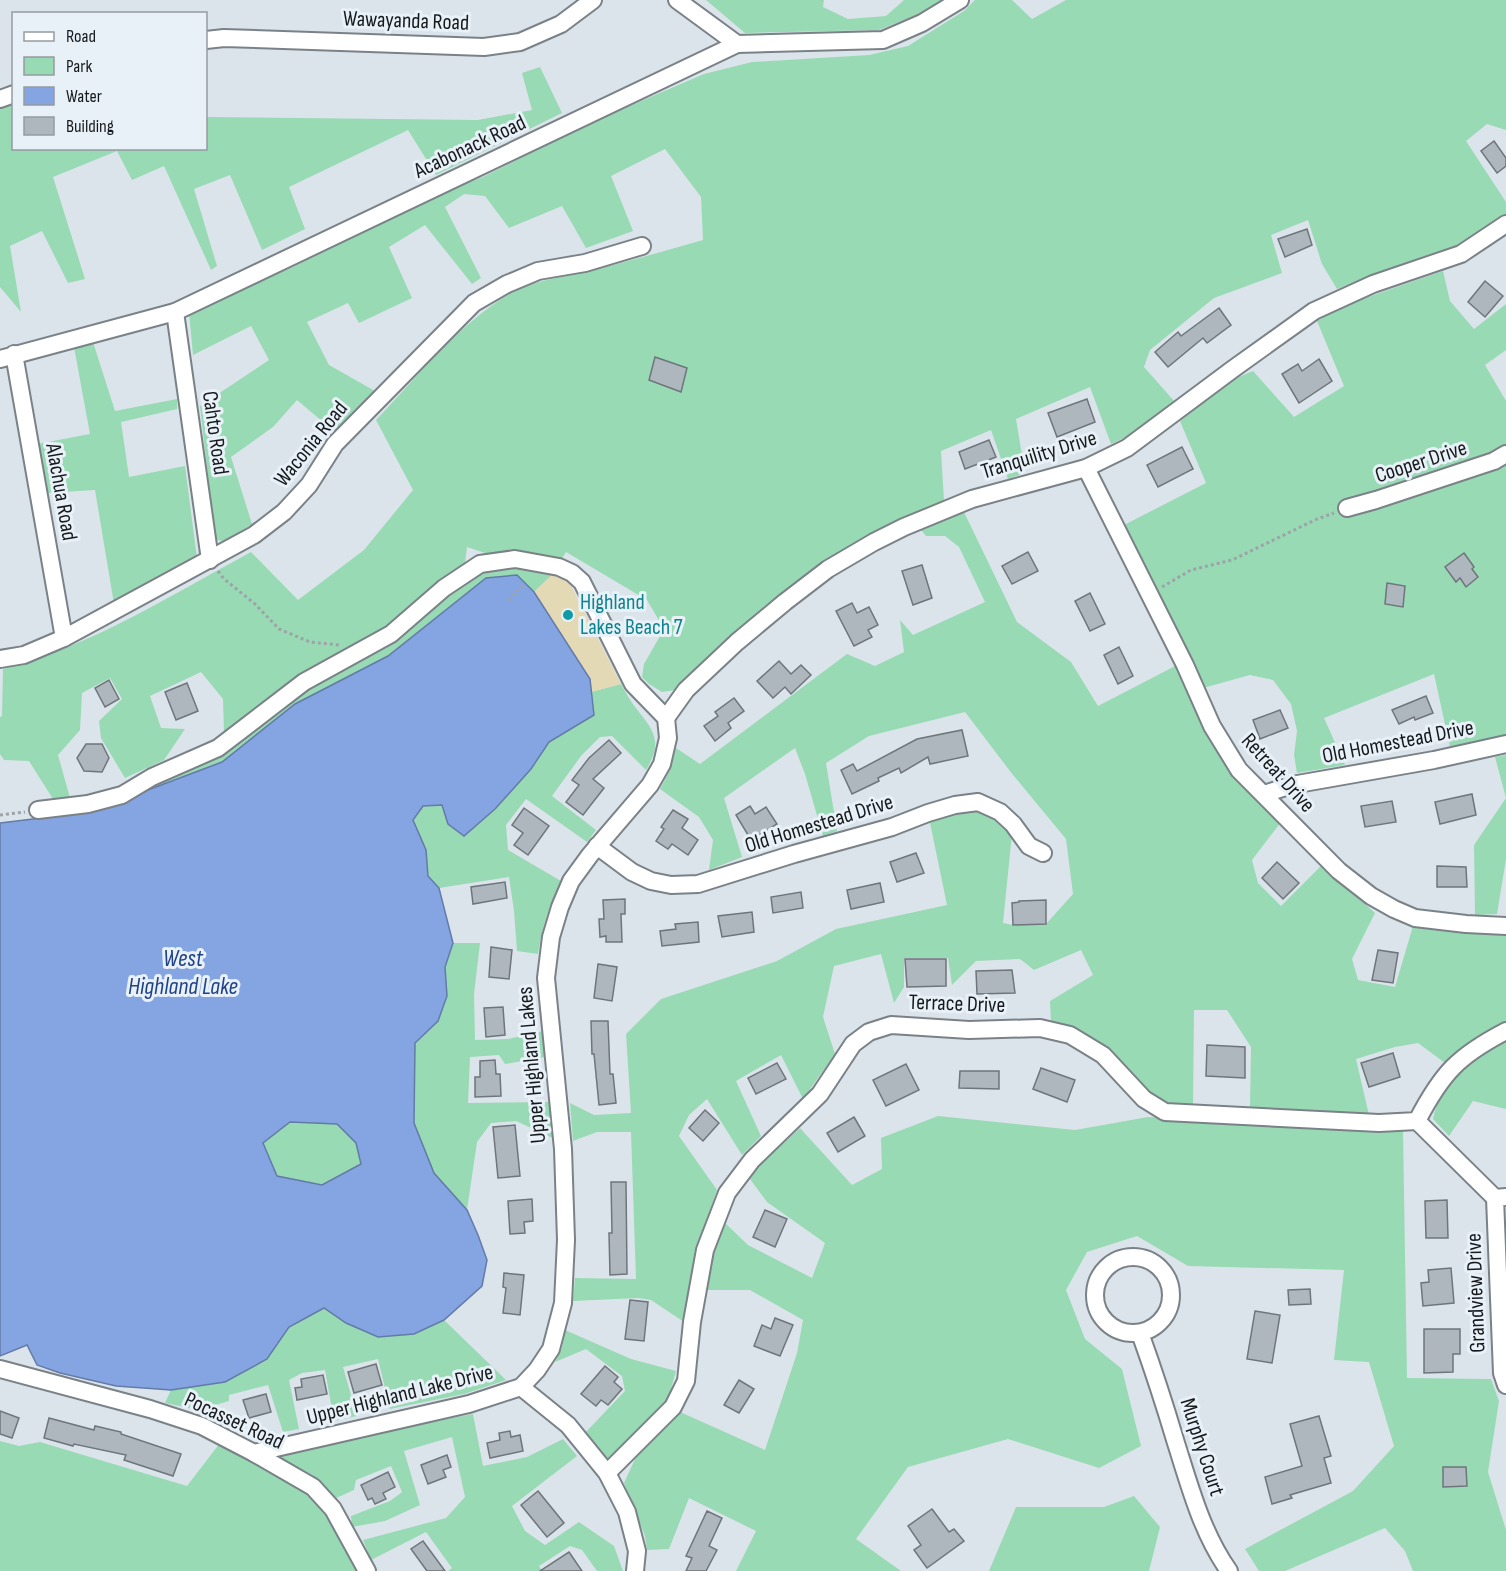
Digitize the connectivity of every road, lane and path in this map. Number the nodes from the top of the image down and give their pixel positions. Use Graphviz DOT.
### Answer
graph roads {
  1 [pos="593,0"];
  2 [pos="677,0"];
  3 [pos="960,0"];
  4 [pos="207,40"];
  5 [pos="737,44"];
  6 [pos="1506,225"];
  7 [pos="642,246"];
  8 [pos="175,312"];
  9 [pos="7,357"];
  10 [pos="1506,454"];
  11 [pos="1086,468"];
  12 [pos="1347,508"];
  13 [pos="210,560"];
  14 [pos="525,583"];
  15 [pos="1150,594"];
  16 [pos="508,600"];
  17 [pos="64,638"];
  18 [pos="364,649"];
  19 [pos="0,659"];
  20 [pos="666,718"];
  21 [pos="1506,744"];
  22 [pos="1264,794"];
  23 [pos="38,810"];
  24 [pos="0,815"];
  25 [pos="597,846"];
  26 [pos="1043,853"];
  27 [pos="1506,926"];
  28 [pos="1506,1031"];
  29 [pos="1417,1121"];
  30 [pos="1501,1198"];
  31 [pos="1140,1333"];
  32 [pos="0,1369"];
  33 [pos="1506,1385"];
  34 [pos="521,1387"];
  35 [pos="254,1453"];
  36 [pos="607,1473"];
  37 [pos="367,1571"];
  38 [pos="635,1571"];
  39 [pos="1229,1571"];
  1 -- 4 [label="street, Wawayanda Road"];
  2 -- 5 [label="street"];
  3 -- 5 [label="street, Acabonack Road"];
  5 -- 8 [label="street, Acabonack Road"];
  6 -- 11 [label="street, Tranquility Drive"];
  7 -- 13 [label="street, Waconia Road"];
  8 -- 9 [label="street, Acabonack Road"];
  8 -- 13 [label="street, Cahto Road"];
  9 -- 17 [label="street, Alachua Road"];
  10 -- 12 [label="street, Cooper Drive"];
  11 -- 15 [label="street, Retreat Drive"];
  11 -- 20 [label="street, Tranquility Drive"];
  12 -- 15 [label="path"];
  13 -- 17 [label="street, Waconia Road"];
  13 -- 18 [label="path"];
  14 -- 16 [label="path"];
  15 -- 22 [label="street, Retreat Drive"];
  17 -- 19 [label="street, Waconia Road"];
  18 -- 20 [label="street"];
  18 -- 23 [label="street"];
  20 -- 25 [label="street, Upper Highland Lakes"];
  21 -- 22 [label="street, Old Homestead Drive"];
  22 -- 27 [label="street, Retreat Drive"];
  23 -- 24 [label="path"];
  25 -- 26 [label="street, Old Homestead Drive"];
  25 -- 34 [label="street, Upper Highland Lakes"];
  28 -- 29 [label="street"];
  29 -- 30 [label="street, Grandview Drive"];
  29 -- 36 [label="street, Terrace Drive"];
  30 -- 33 [label="street, Grandview Drive"];
  31 -- 31 [label="street"];
  31 -- 39 [label="street, Murphy Court"];
  32 -- 35 [label="street, Pocasset Road"];
  34 -- 35 [label="street, Upper Highland Lake Drive"];
  34 -- 36 [label="street"];
  35 -- 37 [label="street, Pocasset Road"];
  36 -- 38 [label="street"];
}
